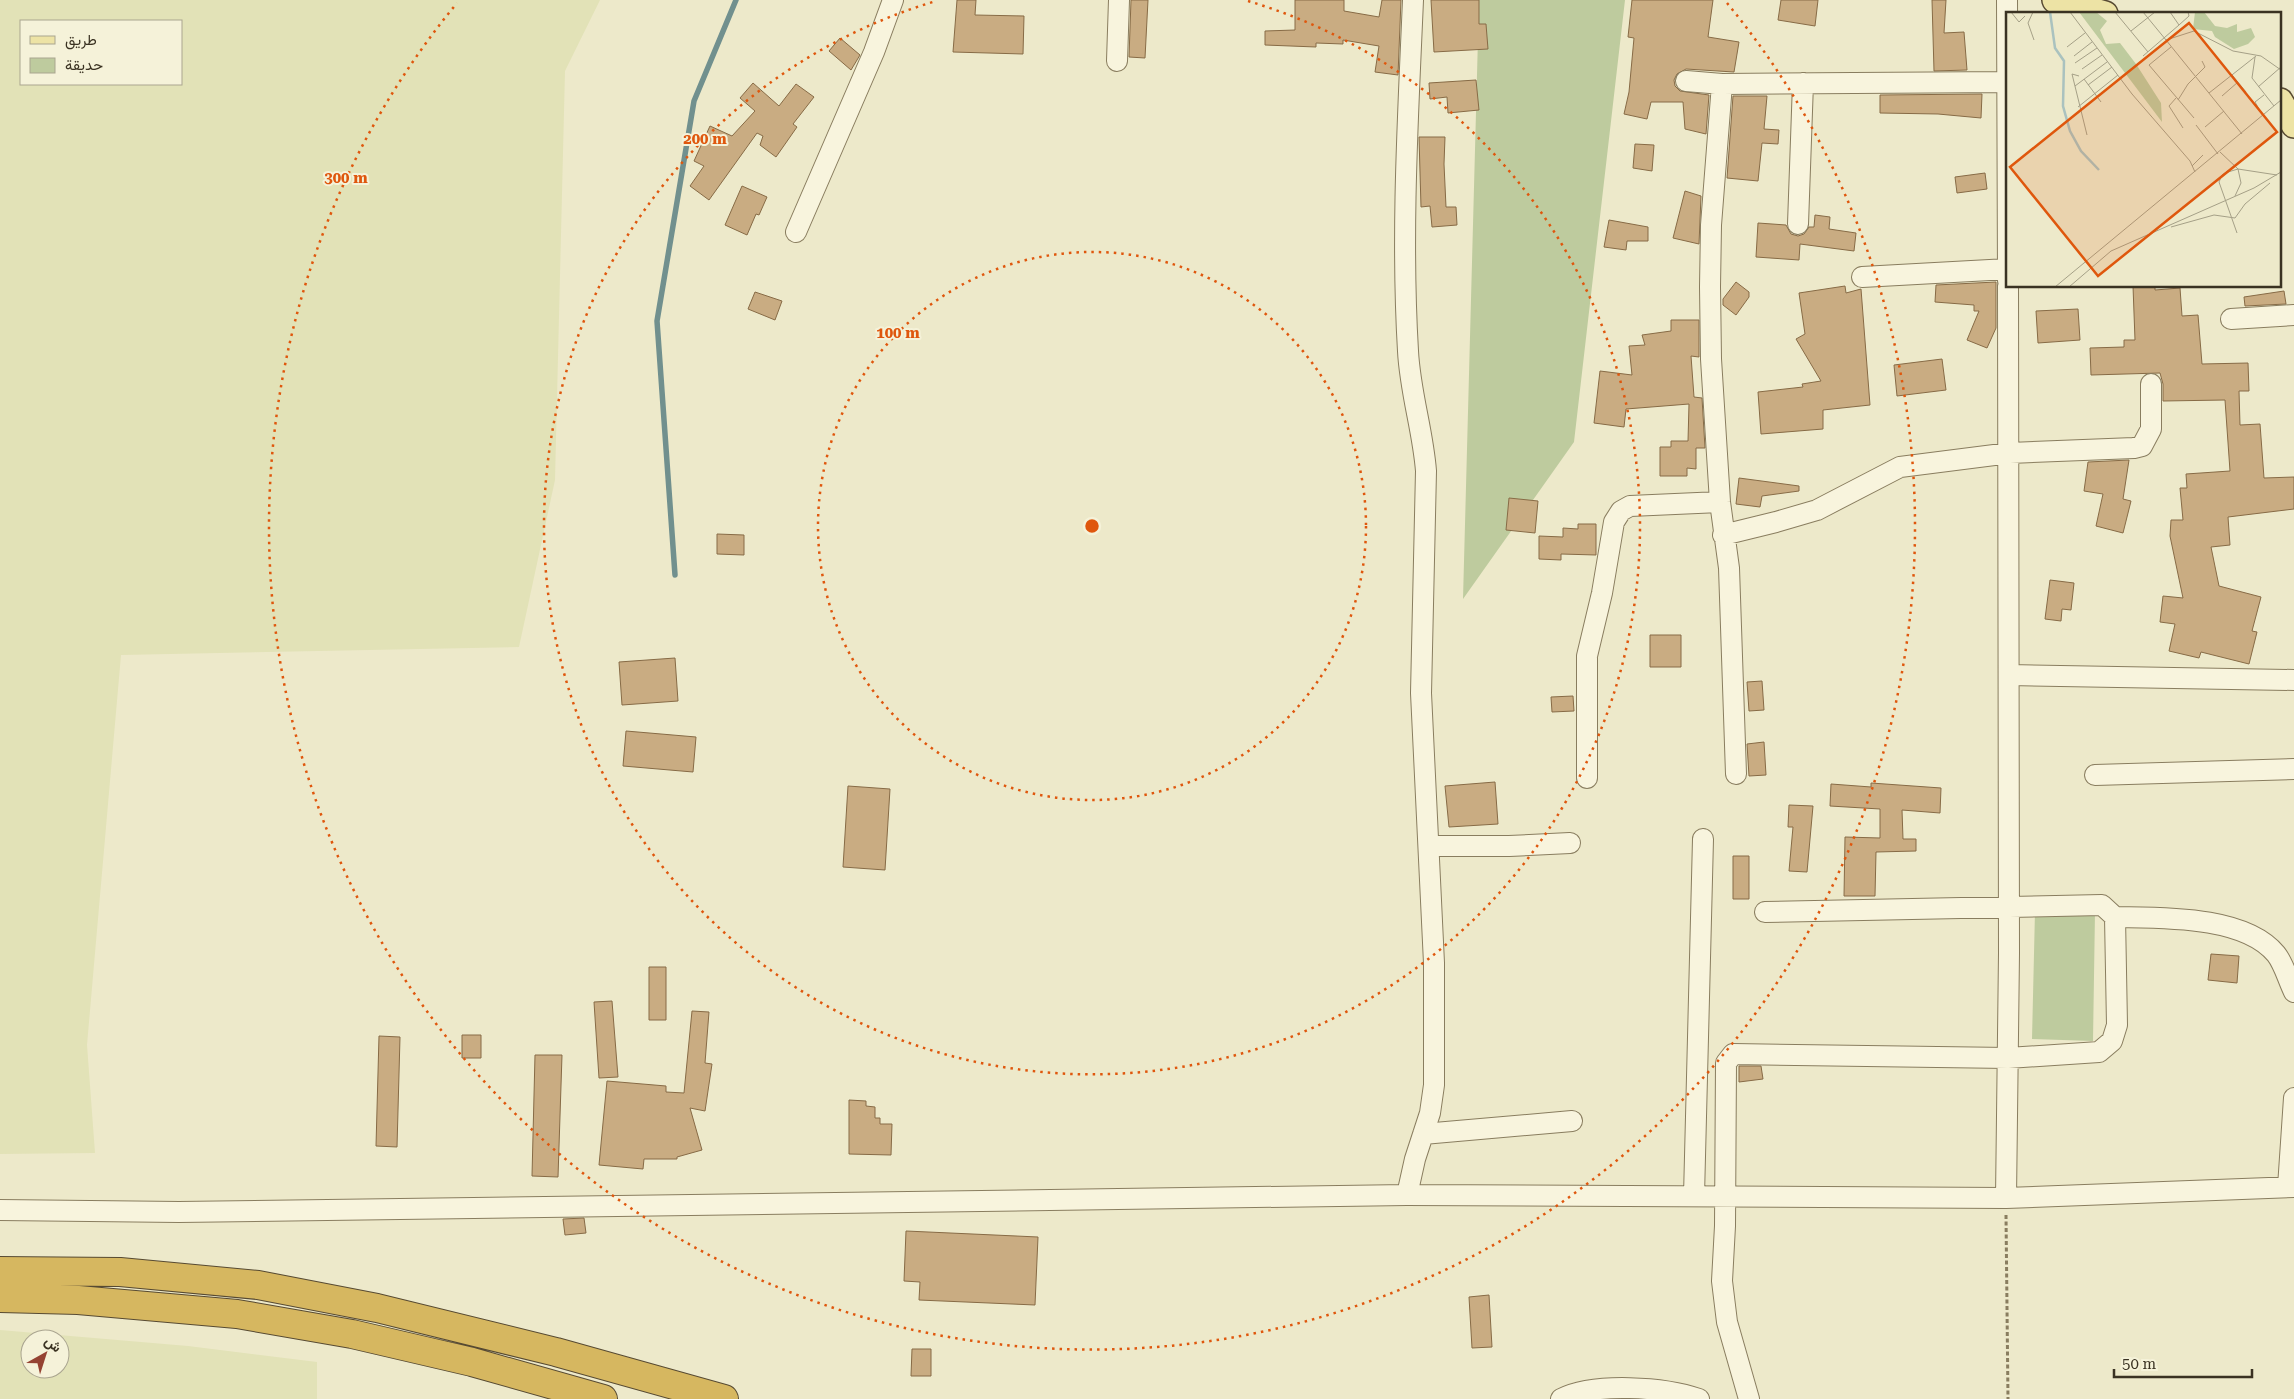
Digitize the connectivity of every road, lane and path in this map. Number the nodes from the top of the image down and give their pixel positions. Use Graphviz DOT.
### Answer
graph roads {
  1 [pos="893,0"];
  2 [pos="1119,0"];
  3 [pos="1413,0"];
  4 [pos="2055,0"];
  5 [pos="2098,12"];
  6 [pos="1116,61"];
  7 [pos="1686,82"];
  8 [pos="2006,82"];
  9 [pos="1803,83"];
  10 [pos="1722,84"];
  11 [pos="2282,105"];
  12 [pos="2294,125"];
  13 [pos="1798,224"];
  14 [pos="796,232"];
  15 [pos="2006,269"];
  16 [pos="1862,277"];
  17 [pos="2008,288"];
  18 [pos="2294,315"];
  19 [pos="2231,319"];
  20 [pos="2151,384"];
  21 [pos="2010,453"];
  22 [pos="1720,502"];
  23 [pos="1723,535"];
  24 [pos="2009,675"];
  25 [pos="2294,680"];
  26 [pos="2294,769"];
  27 [pos="1736,774"];
  28 [pos="2095,774"];
  29 [pos="1587,778"];
  30 [pos="1703,840"];
  31 [pos="1570,843"];
  32 [pos="1430,846"];
  33 [pos="2008,906"];
  34 [pos="1765,912"];
  35 [pos="2115,917"];
  36 [pos="2294,992"];
  37 [pos="2008,1058"];
  38 [pos="2294,1098"];
  39 [pos="1572,1121"];
  40 [pos="1423,1134"];
  41 [pos="2291,1187"];
  42 [pos="1407,1195"];
  43 [pos="1694,1196"];
  44 [pos="1725,1196"];
  45 [pos="2006,1198"];
  46 [pos="0,1210"];
  47 [pos="0,1271"];
  48 [pos="0,1298"];
  49 [pos="1652,1394"];
  50 [pos="603,1399"];
  51 [pos="724,1399"];
  52 [pos="1561,1399"];
  53 [pos="1699,1399"];
  54 [pos="1749,1399"];
  55 [pos="2008,1399"];
  1 -- 14 [label="street"];
  2 -- 6 [label="street"];
  3 -- 32 [label="street"];
  4 -- 5 [label="main road"];
  7 -- 10 [label="street"];
  8 -- 9 [label="street"];
  9 -- 10 [label="street"];
  9 -- 13 [label="street"];
  10 -- 22 [label="street"];
  11 -- 12 [label="main road"];
  15 -- 16 [label="street"];
  17 -- 21 [label="street"];
  18 -- 19 [label="street"];
  20 -- 21 [label="street"];
  21 -- 23 [label="street"];
  21 -- 24 [label="street"];
  22 -- 23 [label="street"];
  22 -- 29 [label="street"];
  23 -- 27 [label="street"];
  24 -- 25 [label="street"];
  24 -- 33 [label="street"];
  26 -- 28 [label="street"];
  30 -- 43 [label="street"];
  31 -- 32 [label="street"];
  32 -- 40 [label="street"];
  33 -- 34 [label="street"];
  33 -- 35 [label="street"];
  33 -- 37 [label="street"];
  35 -- 36 [label="street"];
  35 -- 37 [label="street"];
  37 -- 44 [label="street"];
  37 -- 45 [label="street"];
  38 -- 41 [label="street"];
  39 -- 40 [label="street"];
  40 -- 42 [label="street"];
  41 -- 45 [label="street"];
  42 -- 43 [label="street"];
  42 -- 46 [label="street"];
  43 -- 44 [label="street"];
  44 -- 45 [label="street"];
  44 -- 54 [label="street"];
  45 -- 55 [label="path"];
  47 -- 51 [label="highway"];
  48 -- 50 [label="highway"];
  49 -- 52 [label="street"];
  49 -- 53 [label="street"];
}
